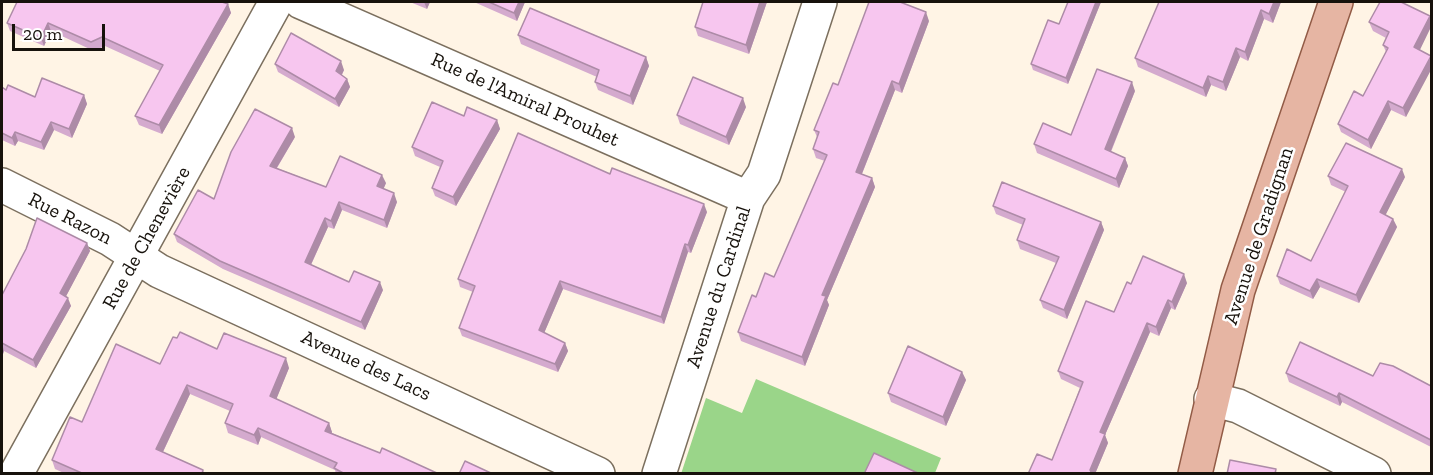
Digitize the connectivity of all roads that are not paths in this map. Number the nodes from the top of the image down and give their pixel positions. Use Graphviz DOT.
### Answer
graph roads {
  1 [pos="276,2"];
  2 [pos="301,2"];
  3 [pos="820,2"];
  4 [pos="1336,2"];
  5 [pos="2,185"];
  6 [pos="748,198"];
  7 [pos="137,256"];
  8 [pos="1211,399"];
  9 [pos="16,474"];
  10 [pos="598,474"];
  11 [pos="659,474"];
  12 [pos="1195,474"];
  13 [pos="1374,474"];
  1 -- 7 [label="street, Rue de Chenevière"];
  2 -- 6 [label="street, Rue de l'Amiral Prouhet"];
  3 -- 6 [label="street, Avenue du Cardinal"];
  4 -- 8 [label="main road, Avenue de Gradignan"];
  5 -- 7 [label="street, Rue Razon"];
  6 -- 11 [label="street, Avenue du Cardinal"];
  7 -- 9 [label="street, Rue de Chenevière"];
  7 -- 10 [label="street, Avenue des Lacs"];
  8 -- 12 [label="main road, Avenue de Gradignan"];
  8 -- 13 [label="street"];
}
